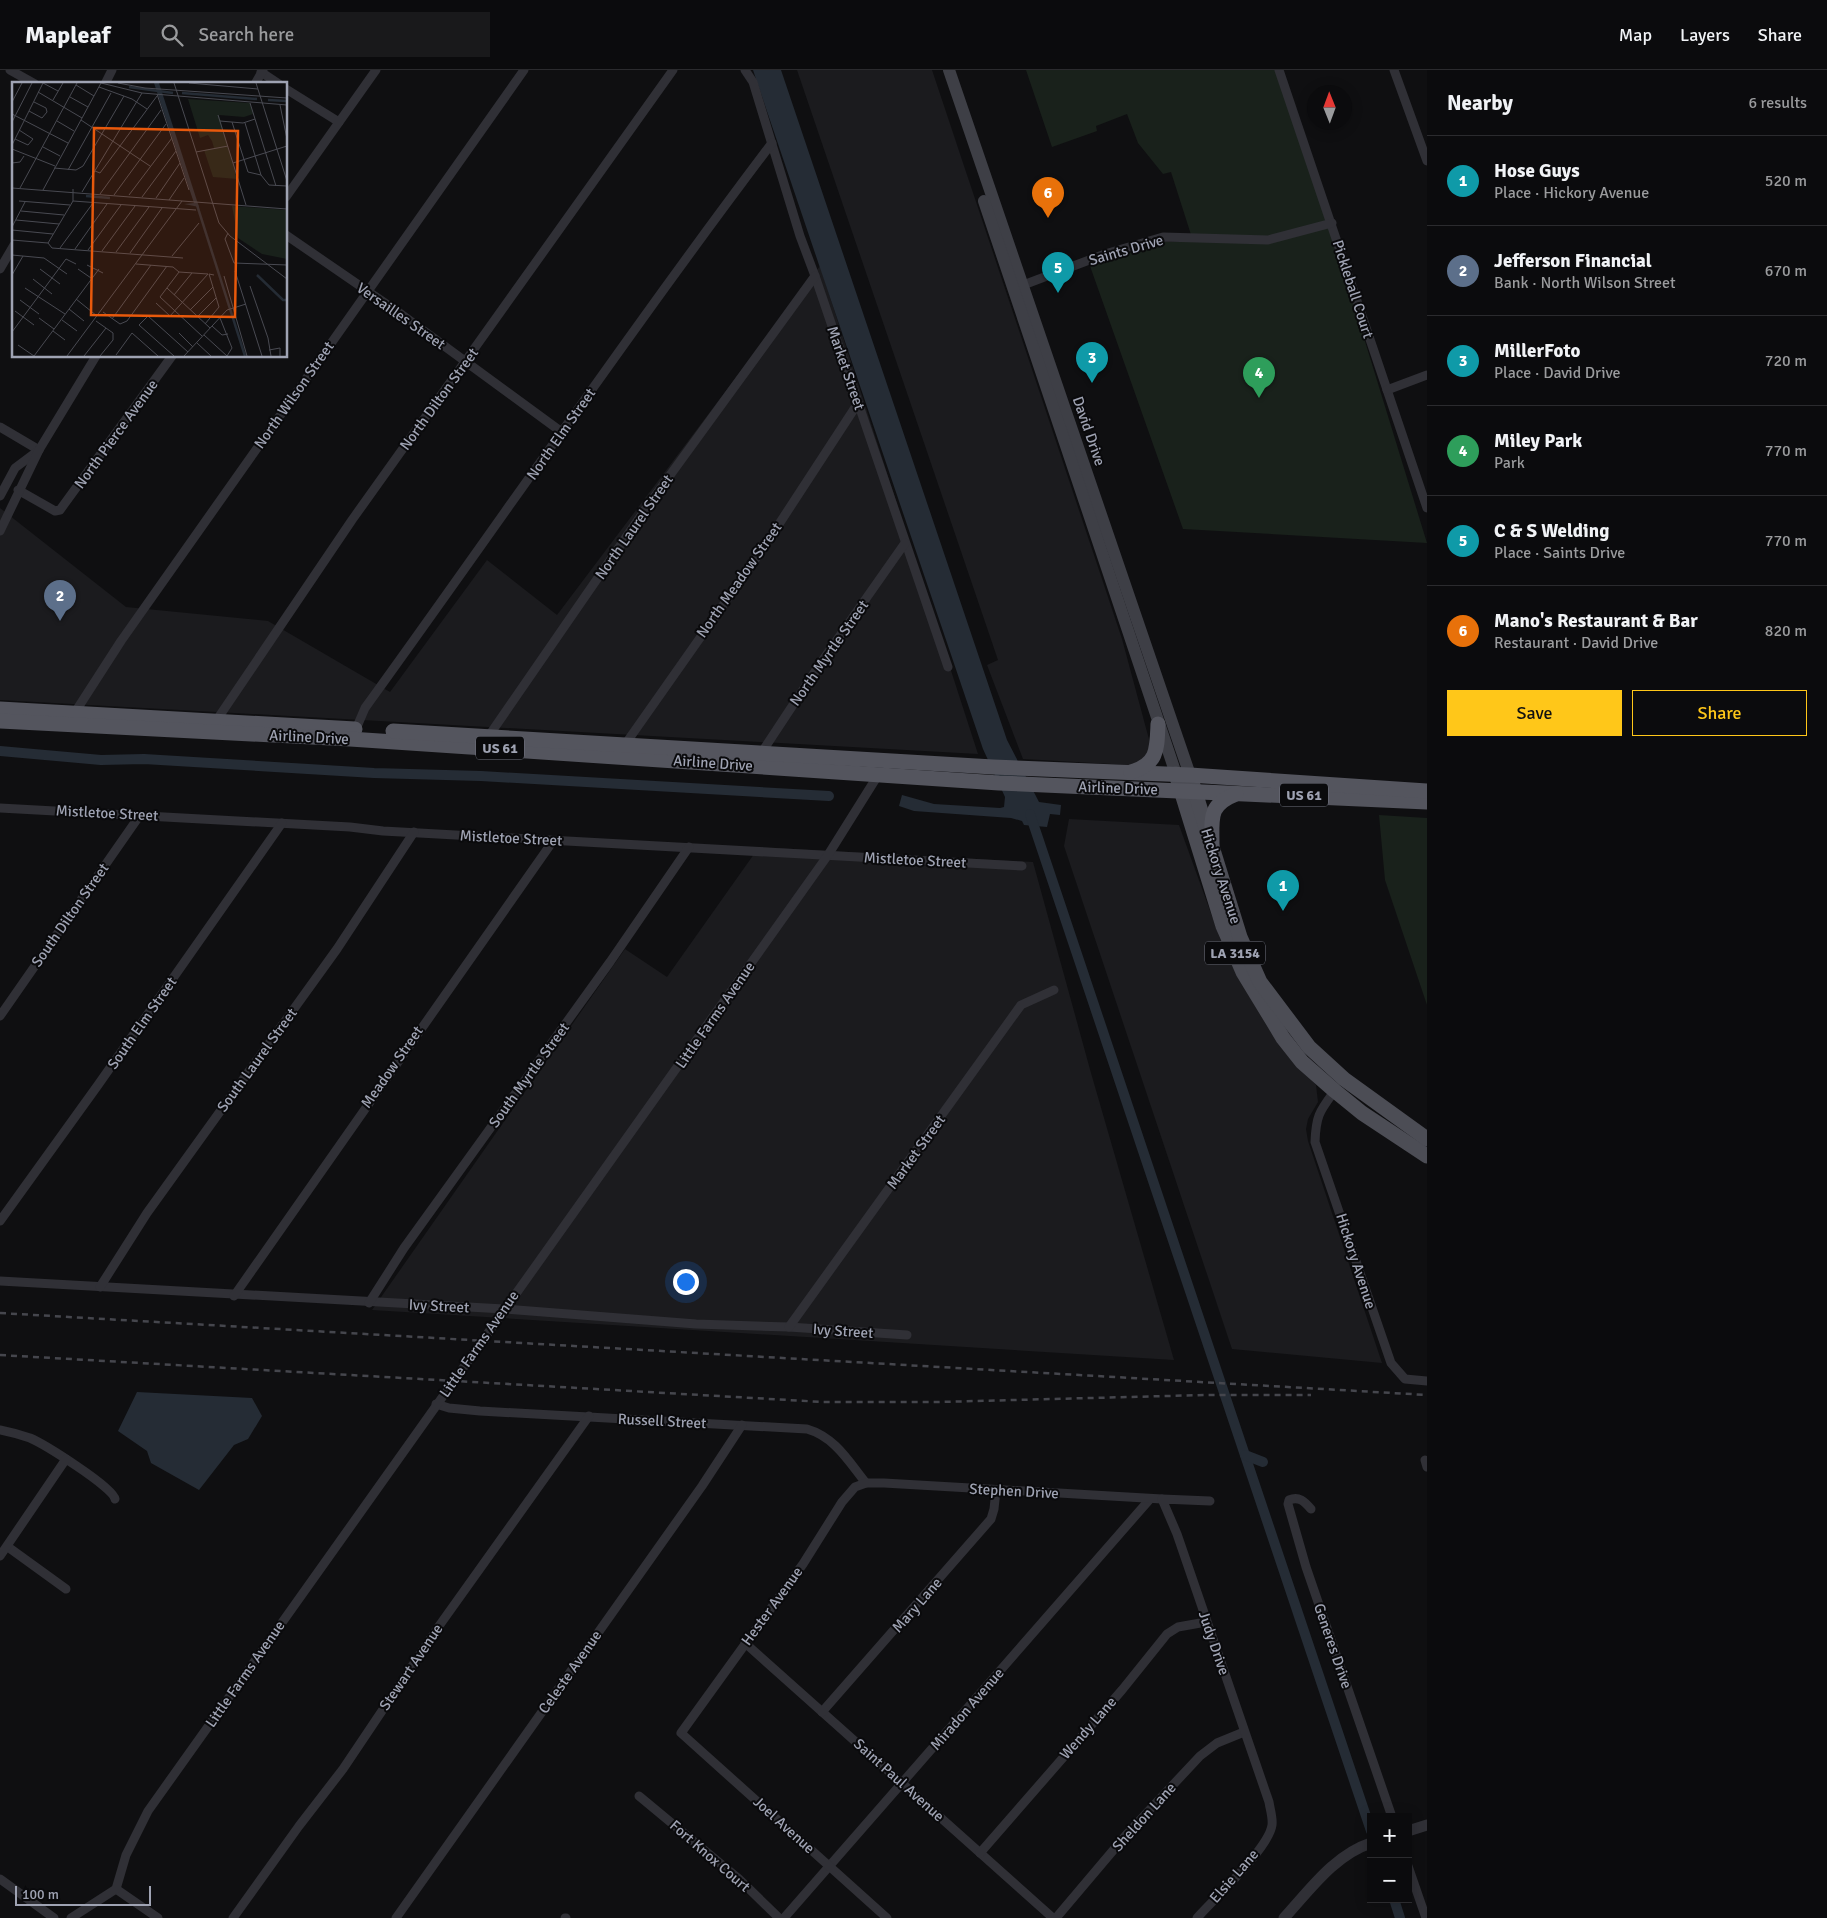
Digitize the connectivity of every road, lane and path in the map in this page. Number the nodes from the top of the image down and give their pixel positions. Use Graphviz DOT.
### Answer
graph roads {
  1 [pos="10,70"];
  2 [pos="112,70"];
  3 [pos="376,70"];
  4 [pos="524,70"];
  5 [pos="672,70"];
  6 [pos="745,70"];
  7 [pos="941,70"];
  8 [pos="949,70"];
  9 [pos="1279,70"];
  10 [pos="1394,70"];
  11 [pos="262,71"];
  12 [pos="31,82"];
  13 [pos="106,82"];
  14 [pos="255,82"];
  15 [pos="276,82"];
  16 [pos="288,89"];
  17 [pos="339,122"];
  18 [pos="772,142"];
  19 [pos="1427,161"];
  20 [pos="288,194"];
  21 [pos="1332,223"];
  22 [pos="288,236"];
  23 [pos="12,248"];
  24 [pos="0,269"];
  25 [pos="815,276"];
  26 [pos="1017,287"];
  27 [pos="367,292"];
  28 [pos="95,358"];
  29 [pos="171,358"];
  30 [pos="466,362"];
  31 [pos="1427,375"];
  32 [pos="1387,390"];
  33 [pos="858,403"];
  34 [pos="0,427"];
  35 [pos="563,432"];
  36 [pos="39,450"];
  37 [pos="18,490"];
  38 [pos="0,496"];
  39 [pos="1427,508"];
  40 [pos="0,531"];
  41 [pos="905,543"];
  42 [pos="948,667"];
  43 [pos="0,709"];
  44 [pos="72,718"];
  45 [pos="0,721"];
  46 [pos="1158,724"];
  47 [pos="213,726"];
  48 [pos="356,729"];
  49 [pos="486,742"];
  50 [pos="623,751"];
  51 [pos="759,759"];
  52 [pos="884,760"];
  53 [pos="1129,772"];
  54 [pos="1183,774"];
  55 [pos="878,776"];
  56 [pos="1188,791"];
  57 [pos="1427,791"];
  58 [pos="1240,793"];
  59 [pos="1427,802"];
  60 [pos="0,808"];
  61 [pos="140,815"];
  62 [pos="282,823"];
  63 [pos="414,832"];
  64 [pos="553,841"];
  65 [pos="1212,845"];
  66 [pos="689,847"];
  67 [pos="828,856"];
  68 [pos="1022,866"];
  69 [pos="1054,990"];
  70 [pos="0,1016"];
  71 [pos="1339,1085"];
  72 [pos="1427,1140"];
  73 [pos="1427,1156"];
  74 [pos="0,1221"];
  75 [pos="0,1281"];
  76 [pos="100,1287"];
  77 [pos="234,1296"];
  78 [pos="369,1303"];
  79 [pos="504,1309"];
  80 [pos="789,1327"];
  81 [pos="907,1335"];
  82 [pos="1427,1381"];
  83 [pos="436,1404"];
  84 [pos="589,1416"];
  85 [pos="742,1425"];
  86 [pos="0,1430"];
  87 [pos="66,1459"];
  88 [pos="866,1483"];
  89 [pos="996,1490"];
  90 [pos="115,1499"];
  91 [pos="1150,1499"];
  92 [pos="1162,1499"];
  93 [pos="1210,1501"];
  94 [pos="1311,1509"];
  95 [pos="8,1547"];
  96 [pos="0,1556"];
  97 [pos="66,1589"];
  98 [pos="1206,1622"];
  99 [pos="745,1643"];
  100 [pos="822,1712"];
  101 [pos="1244,1732"];
  102 [pos="681,1733"];
  103 [pos="902,1783"];
  104 [pos="639,1796"];
  105 [pos="1391,1813"];
  106 [pos="1427,1825"];
  107 [pos="1412,1831"];
  108 [pos="1269,1833"];
  109 [pos="1366,1845"];
  110 [pos="980,1853"];
  111 [pos="830,1867"];
  112 [pos="1412,1878"];
  113 [pos="0,1879"];
  114 [pos="116,1889"];
  115 [pos="54,1918"];
  116 [pos="71,1918"];
  117 [pos="158,1918"];
  118 [pos="234,1918"];
  119 [pos="396,1918"];
  120 [pos="779,1918"];
  121 [pos="784,1918"];
  122 [pos="887,1918"];
  123 [pos="1055,1918"];
  124 [pos="1197,1918"];
  125 [pos="1284,1918"];
  126 [pos="1426,1918"];
  1 -- 12 [label="street"];
  2 -- 13 [label="street"];
  3 -- 17 [label="street"];
  4 -- 27 [label="street, North Wilson Street"];
  5 -- 30 [label="street, North Dilton Street"];
  6 -- 18 [label="street, Market Street"];
  7 -- 26 [label="main road, David Drive"];
  8 -- 26 [label="main road, David Drive"];
  9 -- 21 [label="street, Pickleball Court"];
  10 -- 19 [label="street"];
  11 -- 14 [label="street"];
  11 -- 15 [label="street"];
  16 -- 17 [label="street"];
  17 -- 20 [label="street"];
  18 -- 25 [label="street, Market Street"];
  18 -- 35 [label="street, North Elm Street"];
  21 -- 26 [label="street, Saints Drive"];
  21 -- 32 [label="street, Pickleball Court"];
  22 -- 27 [label="street, Versailles Street"];
  23 -- 24 [label="street"];
  25 -- 33 [label="street, Market Street"];
  25 -- 49 [label="street, North Laurel Street"];
  26 -- 46 [label="main road, David Drive"];
  26 -- 54 [label="main road, David Drive"];
  27 -- 30 [label="street, Versailles Street"];
  27 -- 44 [label="street, North Wilson Street"];
  28 -- 36 [label="street"];
  29 -- 37 [label="street, North Pierce Avenue"];
  30 -- 35 [label="street, Versailles Street"];
  30 -- 47 [label="street, North Dilton Street"];
  31 -- 32 [label="street"];
  32 -- 39 [label="street, Pickleball Court"];
  33 -- 41 [label="street, Market Street"];
  33 -- 50 [label="street, North Meadow Street"];
  34 -- 36 [label="street"];
  35 -- 48 [label="street, North Elm Street"];
  36 -- 37 [label="street"];
  36 -- 38 [label="street"];
  37 -- 40 [label="street"];
  41 -- 42 [label="street, Market Street"];
  41 -- 51 [label="street, North Myrtle Street"];
  43 -- 44 [label="highway, Airline Drive / US 61"];
  44 -- 45 [label="highway, Airline Drive / US 61"];
  44 -- 47 [label="highway, Airline Drive / US 61"];
  46 -- 53 [label="highway"];
  46 -- 54 [label="main road, David Drive"];
  47 -- 48 [label="highway, Airline Drive / US 61"];
  47 -- 49 [label="highway, Airline Drive / US 61"];
  48 -- 49 [label="highway, Airline Drive / US 61"];
  49 -- 50 [label="highway, Airline Drive / US 61"];
  50 -- 51 [label="highway, Airline Drive / US 61"];
  51 -- 52 [label="highway, Airline Drive / US 61"];
  51 -- 55 [label="highway, Airline Drive / US 61"];
  52 -- 53 [label="highway, Airline Drive / US 61"];
  52 -- 55 [label="street, Little Farms Avenue"];
  53 -- 54 [label="highway, Airline Drive / US 61"];
  54 -- 56 [label="main road, Hickory Avenue / LA 3154"];
  54 -- 57 [label="highway, Airline Drive / US 61"];
  55 -- 56 [label="highway, Airline Drive / US 61"];
  55 -- 67 [label="street, Little Farms Avenue"];
  56 -- 58 [label="highway, Airline Drive / US 61"];
  56 -- 65 [label="main road, Hickory Avenue / LA 3154"];
  56 -- 71 [label="main road, Hickory Avenue / LA 3154"];
  58 -- 59 [label="highway, Airline Drive / US 61"];
  58 -- 65 [label="highway"];
  60 -- 61 [label="street, Mistletoe Street"];
  61 -- 62 [label="street, Mistletoe Street"];
  61 -- 70 [label="street, South Dilton Street"];
  62 -- 63 [label="street, Mistletoe Street"];
  62 -- 74 [label="street, South Elm Street"];
  63 -- 64 [label="street, Mistletoe Street"];
  63 -- 76 [label="street, South Laurel Street"];
  64 -- 66 [label="street, Mistletoe Street"];
  64 -- 77 [label="street, Meadow Street"];
  65 -- 71 [label="main road, Hickory Avenue / LA 3154"];
  66 -- 67 [label="street, Mistletoe Street"];
  66 -- 78 [label="street, South Myrtle Street"];
  67 -- 68 [label="street, Mistletoe Street"];
  67 -- 79 [label="street, Little Farms Avenue"];
  69 -- 80 [label="street, Market Street"];
  71 -- 72 [label="main road, LA 3154"];
  71 -- 73 [label="main road, LA 3154"];
  71 -- 82 [label="street, Hickory Avenue"];
  75 -- 76 [label="street, Ivy Street"];
  76 -- 77 [label="street, Ivy Street"];
  77 -- 78 [label="street, Ivy Street"];
  78 -- 79 [label="street, Ivy Street"];
  79 -- 80 [label="street, Ivy Street"];
  79 -- 83 [label="street, Little Farms Avenue"];
  80 -- 81 [label="street, Ivy Street"];
  83 -- 84 [label="street, Russell Street"];
  83 -- 114 [label="street, Little Farms Avenue"];
  84 -- 85 [label="street, Russell Street"];
  84 -- 118 [label="street, Stewart Avenue"];
  85 -- 88 [label="street, Russell Street"];
  85 -- 119 [label="street, Celeste Avenue"];
  86 -- 87 [label="street"];
  87 -- 90 [label="street"];
  87 -- 95 [label="street"];
  88 -- 89 [label="street, Stephen Drive"];
  88 -- 99 [label="street, Hester Avenue"];
  89 -- 91 [label="street, Stephen Drive"];
  89 -- 100 [label="street, Mary Lane"];
  91 -- 92 [label="street, Stephen Drive"];
  91 -- 103 [label="street, Miradon Avenue"];
  92 -- 93 [label="street"];
  92 -- 98 [label="street, Judy Drive"];
  94 -- 105 [label="street, Generes Drive"];
  95 -- 96 [label="street"];
  95 -- 97 [label="street"];
  98 -- 101 [label="street, Judy Drive"];
  98 -- 110 [label="street, Wendy Lane"];
  99 -- 100 [label="street, Saint Paul Avenue"];
  99 -- 102 [label="street, Hester Avenue"];
  100 -- 103 [label="street, Saint Paul Avenue"];
  101 -- 108 [label="street, Judy Drive"];
  101 -- 123 [label="street, Sheldon Lane"];
  102 -- 111 [label="street, Joel Avenue"];
  103 -- 110 [label="street, Saint Paul Avenue"];
  103 -- 111 [label="street, Miradon Avenue"];
  104 -- 120 [label="street, Fort Knox Court"];
  106 -- 107 [label="street"];
  108 -- 124 [label="street, Elsie Lane"];
  109 -- 125 [label="street"];
  110 -- 123 [label="street, Saint Paul Avenue"];
  111 -- 121 [label="street, Miradon Avenue"];
  111 -- 122 [label="street, Joel Avenue"];
  112 -- 126 [label="street"];
  113 -- 115 [label="street"];
  114 -- 116 [label="street"];
  114 -- 117 [label="street"];
}
